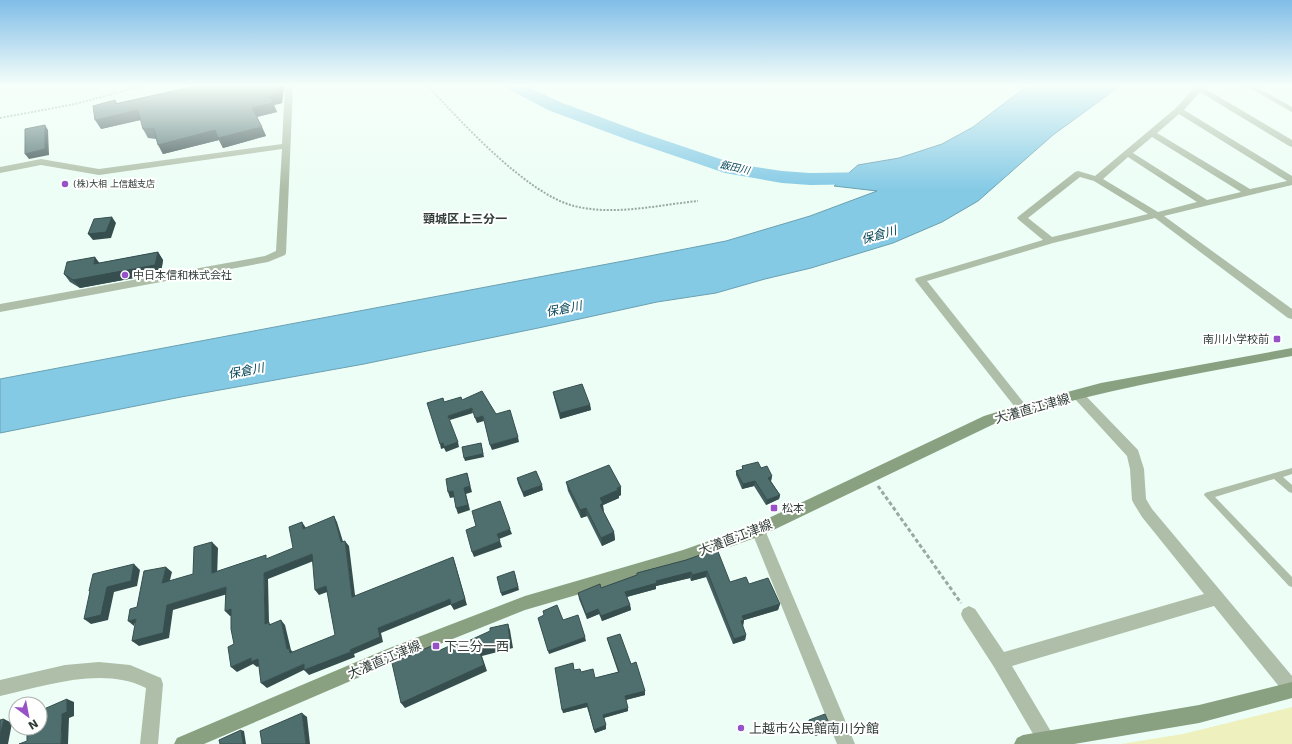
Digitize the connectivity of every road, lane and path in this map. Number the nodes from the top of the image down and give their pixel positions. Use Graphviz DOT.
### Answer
graph roads {
  1 [pos="287,121"];
  2 [pos="461,121"];
  3 [pos="1166,121"];
  4 [pos="1196,121"];
  5 [pos="1255,121"];
  6 [pos="1152,133"];
  7 [pos="1292,144"];
  8 [pos="286,146"];
  9 [pos="1128,154"];
  10 [pos="0,170"];
  11 [pos="1097,179"];
  12 [pos="1292,181"];
  13 [pos="1250,193"];
  14 [pos="698,200"];
  15 [pos="1205,203"];
  16 [pos="1156,215"];
  17 [pos="1050,240"];
  18 [pos="0,308"];
  19 [pos="1292,315"];
  20 [pos="1292,352"];
  21 [pos="1078,395"];
  22 [pos="1022,408"];
  23 [pos="1292,471"];
  24 [pos="1275,475"];
  25 [pos="871,476"];
  26 [pos="1292,490"];
  27 [pos="758,530"];
  28 [pos="1292,583"];
  29 [pos="1217,598"];
  30 [pos="970,614"];
  31 [pos="1000,661"];
  32 [pos="0,688"];
  33 [pos="1292,689"];
  34 [pos="1048,740"];
  35 [pos="149,744"];
  36 [pos="183,744"];
  37 [pos="846,744"];
  38 [pos="1023,744"];
  1 -- 8 [label="street"];
  2 -- 14 [label="path"];
  3 -- 6 [label="street"];
  4 -- 12 [label="street"];
  5 -- 7 [label="street"];
  6 -- 9 [label="street"];
  6 -- 13 [label="street"];
  8 -- 10 [label="street"];
  8 -- 18 [label="street"];
  9 -- 11 [label="street"];
  9 -- 15 [label="street"];
  11 -- 16 [label="street"];
  11 -- 17 [label="street"];
  12 -- 13 [label="street"];
  13 -- 15 [label="street"];
  15 -- 16 [label="street"];
  16 -- 17 [label="street"];
  16 -- 19 [label="street"];
  17 -- 22 [label="street"];
  20 -- 21 [label="main road, 大瀁直江津線"];
  21 -- 22 [label="main road, 大瀁直江津線"];
  21 -- 29 [label="street"];
  22 -- 25 [label="main road, 大瀁直江津線"];
  23 -- 24 [label="lane"];
  24 -- 26 [label="lane"];
  24 -- 28 [label="lane"];
  25 -- 27 [label="main road, 大瀁直江津線"];
  25 -- 30 [label="path"];
  27 -- 36 [label="main road, 大瀁直江津線"];
  27 -- 37 [label="street"];
  29 -- 31 [label="street"];
  29 -- 33 [label="street"];
  30 -- 31 [label="street"];
  31 -- 34 [label="street"];
  32 -- 35 [label="street"];
  33 -- 34 [label="main road"];
  34 -- 38 [label="main road"];
}
